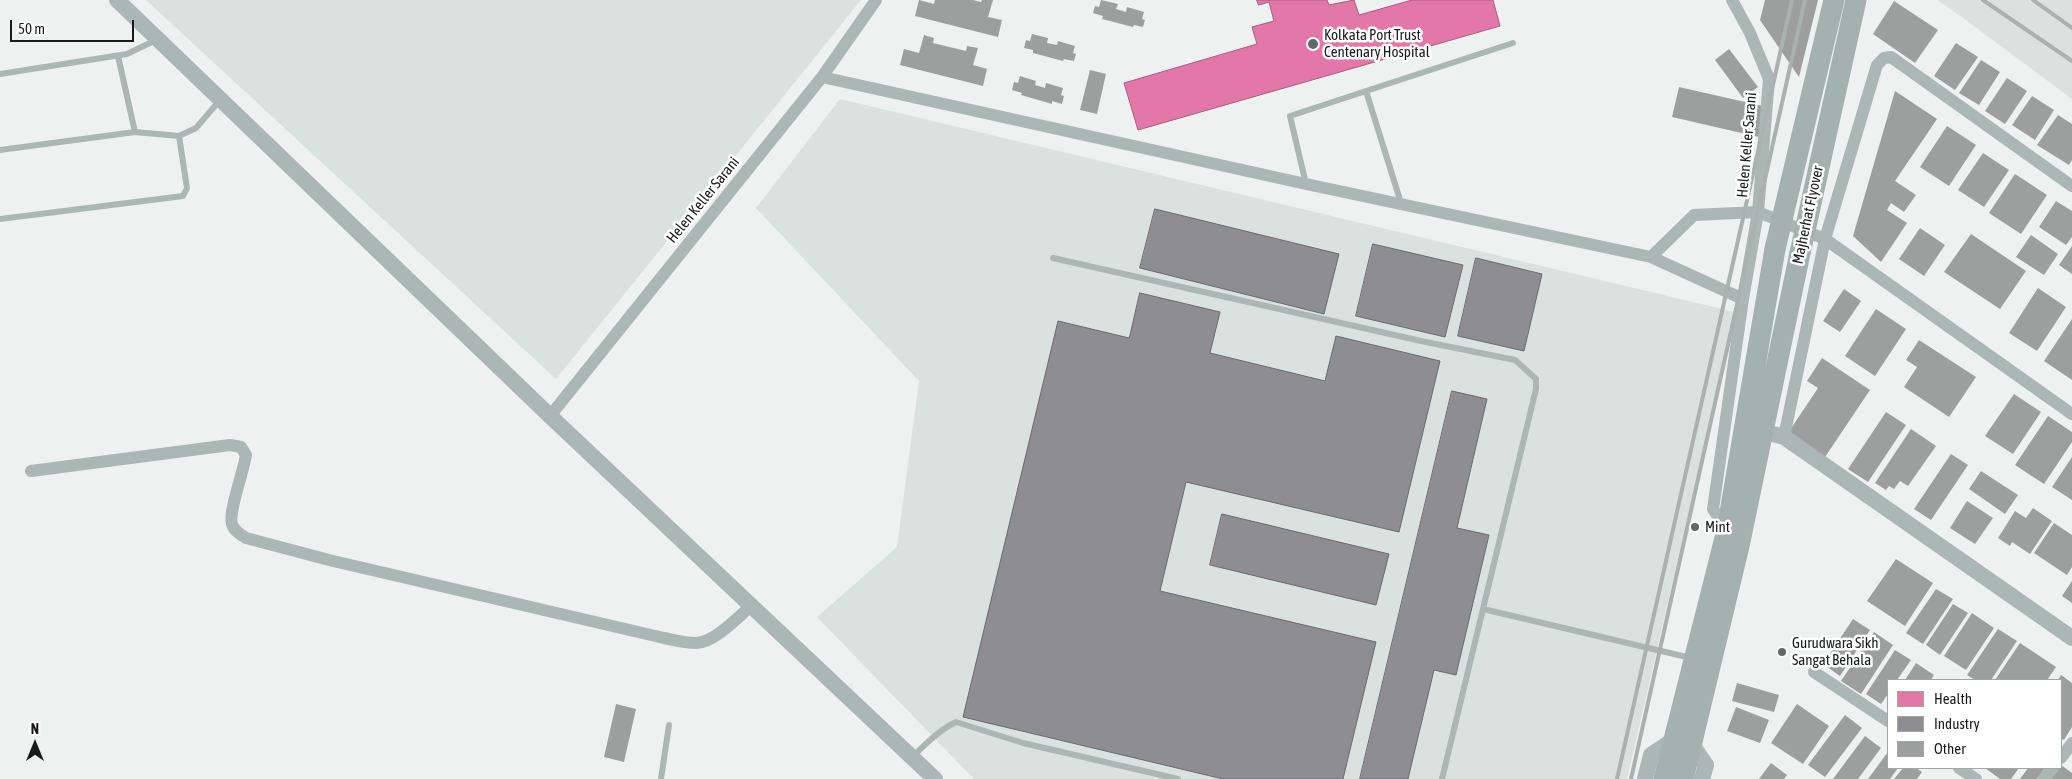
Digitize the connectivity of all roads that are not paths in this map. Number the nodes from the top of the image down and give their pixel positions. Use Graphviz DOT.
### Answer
graph roads {
  1 [pos="117,0"];
  2 [pos="876,0"];
  3 [pos="1732,0"];
  4 [pos="1834,0"];
  5 [pos="1856,0"];
  6 [pos="158,39"];
  7 [pos="1514,43"];
  8 [pos="118,56"];
  9 [pos="0,74"];
  10 [pos="822,77"];
  11 [pos="1366,91"];
  12 [pos="221,99"];
  13 [pos="135,132"];
  14 [pos="179,136"];
  15 [pos="0,150"];
  16 [pos="1306,184"];
  17 [pos="2072,186"];
  18 [pos="1401,203"];
  19 [pos="1758,212"];
  20 [pos="0,219"];
  21 [pos="1825,239"];
  22 [pos="1651,257"];
  23 [pos="1053,258"];
  24 [pos="1742,299"];
  25 [pos="2072,414"];
  26 [pos="550,416"];
  27 [pos="1754,429"];
  28 [pos="1784,437"];
  29 [pos="32,471"];
  30 [pos="1727,530"];
  31 [pos="752,606"];
  32 [pos="1483,609"];
  33 [pos="2072,638"];
  34 [pos="1695,659"];
  35 [pos="1814,672"];
  36 [pos="1887,720"];
  37 [pos="669,725"];
  38 [pos="1683,741"];
  39 [pos="2072,743"];
  40 [pos="912,757"];
  41 [pos="2062,757"];
  42 [pos="1960,769"];
  43 [pos="2052,769"];
  44 [pos="660,779"];
  45 [pos="936,779"];
  46 [pos="1178,779"];
  47 [pos="1442,779"];
  48 [pos="1645,779"];
  49 [pos="1664,779"];
  50 [pos="1683,779"];
  51 [pos="1702,779"];
  52 [pos="1976,779"];
  53 [pos="2044,779"];
  1 -- 6 [label="street"];
  2 -- 10 [label="street, Helen Keller Sarani"];
  3 -- 19 [label="street, Helen Keller Sarani"];
  4 -- 27 [label="highway, Majherhat Flyover, bridge"];
  5 -- 27 [label="highway, Majherhat Flyover, bridge"];
  6 -- 8 [label="lane"];
  6 -- 12 [label="street"];
  7 -- 11 [label="lane"];
  8 -- 9 [label="lane"];
  8 -- 13 [label="lane"];
  10 -- 16 [label="street"];
  10 -- 26 [label="street, Helen Keller Sarani"];
  11 -- 16 [label="lane"];
  11 -- 18 [label="lane"];
  12 -- 14 [label="lane"];
  12 -- 26 [label="street"];
  13 -- 14 [label="lane"];
  13 -- 15 [label="lane"];
  14 -- 20 [label="lane"];
  16 -- 18 [label="street"];
  17 -- 21 [label="street"];
  18 -- 22 [label="street"];
  19 -- 21 [label="street"];
  19 -- 22 [label="street"];
  19 -- 24 [label="street, Helen Keller Sarani"];
  21 -- 25 [label="street"];
  21 -- 28 [label="street"];
  22 -- 24 [label="street"];
  23 -- 32 [label="lane"];
  24 -- 30 [label="street, Helen Keller Sarani"];
  26 -- 31 [label="street"];
  27 -- 28 [label="street"];
  27 -- 30 [label="highway"];
  27 -- 38 [label="highway"];
  28 -- 33 [label="street"];
  29 -- 31 [label="street"];
  30 -- 34 [label="highway"];
  31 -- 40 [label="street"];
  32 -- 34 [label="lane"];
  32 -- 47 [label="lane"];
  34 -- 38 [label="highway"];
  35 -- 36 [label="street"];
  37 -- 44 [label="lane"];
  38 -- 48 [label="street"];
  38 -- 49 [label="highway"];
  38 -- 50 [label="highway"];
  38 -- 51 [label="street"];
  39 -- 41 [label="street"];
  40 -- 45 [label="street"];
  40 -- 46 [label="lane"];
  42 -- 52 [label="street"];
  43 -- 53 [label="street"];
}
